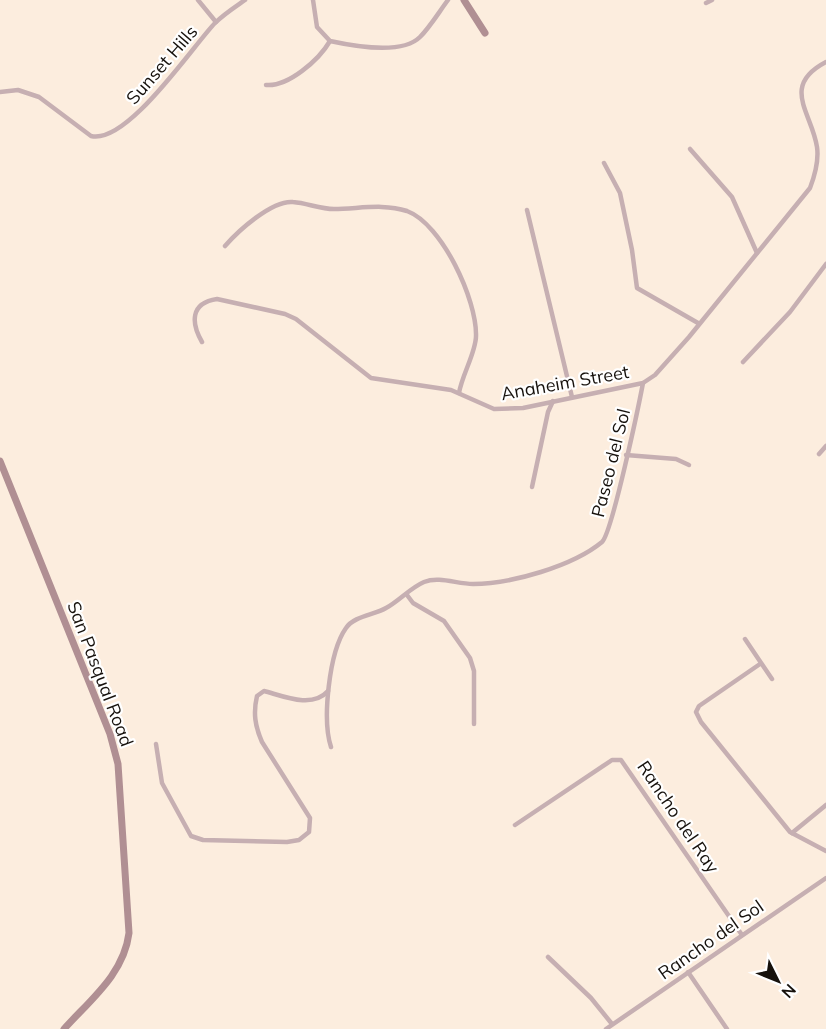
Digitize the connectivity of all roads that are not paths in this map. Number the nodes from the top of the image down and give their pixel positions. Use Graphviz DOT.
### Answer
graph roads {
  1 [pos="198,0"];
  2 [pos="245,0"];
  3 [pos="313,0"];
  4 [pos="448,0"];
  5 [pos="464,0"];
  6 [pos="712,0"];
  7 [pos="706,3"];
  8 [pos="216,22"];
  9 [pos="485,33"];
  10 [pos="330,41"];
  11 [pos="826,62"];
  12 [pos="266,85"];
  13 [pos="0,92"];
  14 [pos="690,149"];
  15 [pos="604,163"];
  16 [pos="527,210"];
  17 [pos="225,246"];
  18 [pos="757,253"];
  19 [pos="826,264"];
  20 [pos="698,323"];
  21 [pos="202,342"];
  22 [pos="744,362"];
  23 [pos="643,383"];
  24 [pos="459,393"];
  25 [pos="572,398"];
  26 [pos="554,401"];
  27 [pos="826,446"];
  28 [pos="819,454"];
  29 [pos="626,455"];
  30 [pos="0,461"];
  31 [pos="688,465"];
  32 [pos="532,487"];
  33 [pos="407,595"];
  34 [pos="745,639"];
  35 [pos="760,664"];
  36 [pos="772,679"];
  37 [pos="328,691"];
  38 [pos="474,724"];
  39 [pos="156,744"];
  40 [pos="331,747"];
  41 [pos="826,805"];
  42 [pos="515,825"];
  43 [pos="792,833"];
  44 [pos="826,850"];
  45 [pos="826,878"];
  46 [pos="742,935"];
  47 [pos="548,957"];
  48 [pos="688,972"];
  49 [pos="612,1024"];
  50 [pos="64,1029"];
  51 [pos="606,1029"];
  52 [pos="727,1029"];
  1 -- 8 [label="street"];
  2 -- 8 [label="street, Sunset Hills"];
  3 -- 10 [label="street"];
  4 -- 10 [label="street"];
  5 -- 9 [label="main road"];
  6 -- 7 [label="street"];
  8 -- 13 [label="street, Sunset Hills"];
  10 -- 12 [label="street"];
  11 -- 18 [label="street, Anaheim Street"];
  14 -- 18 [label="street"];
  15 -- 20 [label="street"];
  16 -- 25 [label="street"];
  17 -- 24 [label="street"];
  18 -- 20 [label="street, Anaheim Street"];
  19 -- 22 [label="street"];
  20 -- 23 [label="street, Anaheim Street"];
  21 -- 24 [label="street, Anaheim Street"];
  23 -- 25 [label="street, Anaheim Street"];
  23 -- 29 [label="street, Paseo del Sol"];
  24 -- 26 [label="street, Anaheim Street"];
  25 -- 26 [label="street, Anaheim Street"];
  26 -- 32 [label="street"];
  27 -- 28 [label="street"];
  29 -- 31 [label="street"];
  29 -- 33 [label="street, Paseo del Sol"];
  30 -- 50 [label="main road, San Pasqual Road"];
  33 -- 37 [label="street, Paseo del Sol"];
  33 -- 38 [label="street"];
  34 -- 35 [label="street"];
  35 -- 36 [label="street"];
  35 -- 43 [label="street"];
  37 -- 39 [label="street"];
  37 -- 40 [label="street, Paseo del Sol"];
  41 -- 43 [label="street"];
  42 -- 46 [label="street, Rancho del Ray"];
  43 -- 44 [label="street"];
  45 -- 46 [label="street, Rancho del Sol"];
  46 -- 48 [label="street, Rancho del Sol"];
  47 -- 49 [label="street"];
  48 -- 49 [label="street, Rancho del Sol"];
  48 -- 52 [label="street"];
  49 -- 51 [label="street, Rancho del Sol"];
}
